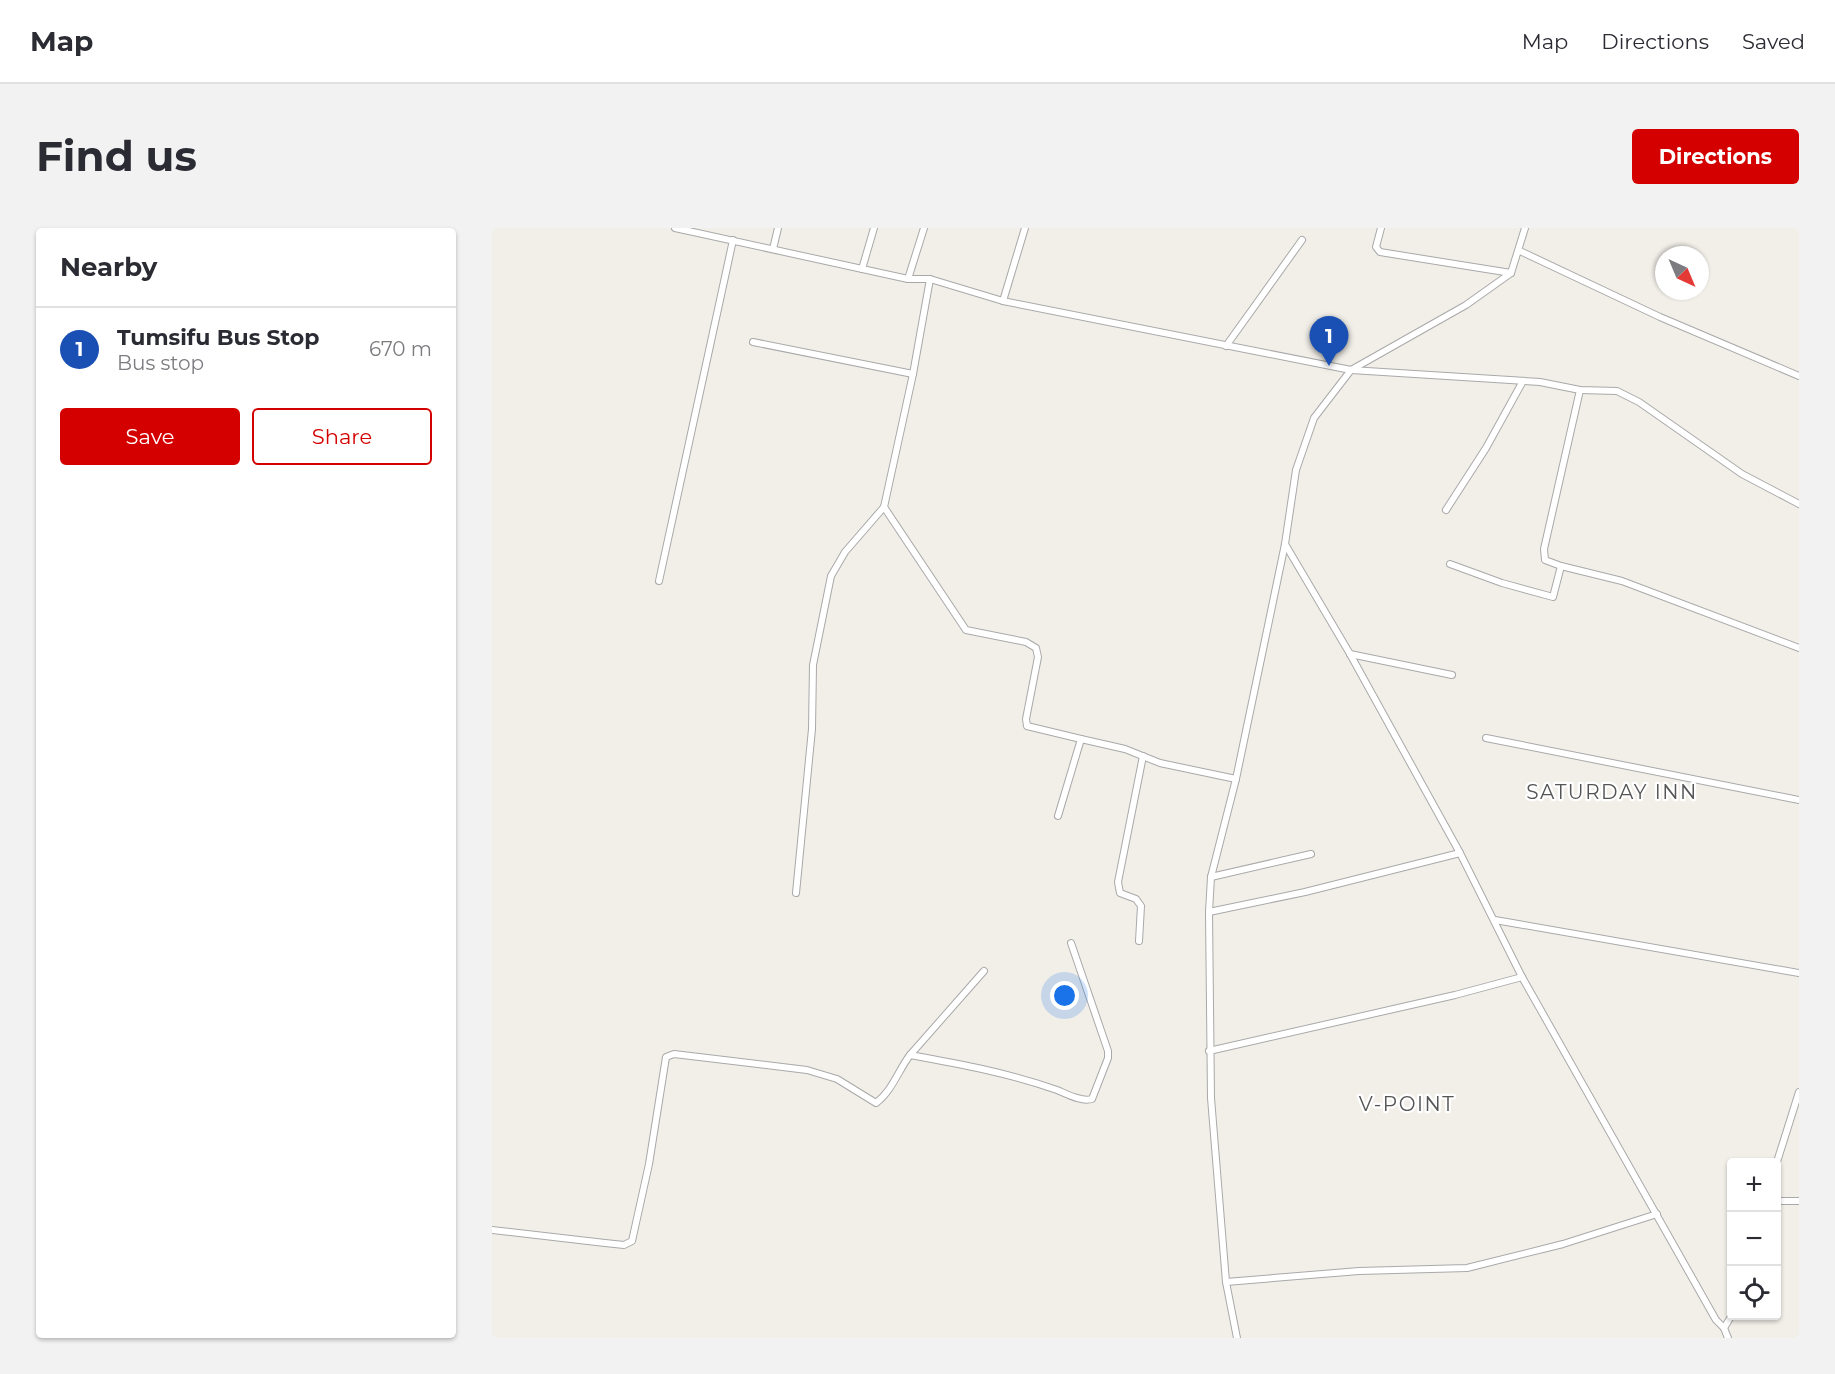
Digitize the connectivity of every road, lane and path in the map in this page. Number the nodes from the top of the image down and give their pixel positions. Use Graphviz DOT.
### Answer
graph roads {
  1 [pos="675,228"];
  2 [pos="778,228"];
  3 [pos="874,228"];
  4 [pos="924,228"];
  5 [pos="1025,228"];
  6 [pos="1381,228"];
  7 [pos="1525,228"];
  8 [pos="733,240"];
  9 [pos="1302,240"];
  10 [pos="773,249"];
  11 [pos="1520,251"];
  12 [pos="862,269"];
  13 [pos="1511,273"];
  14 [pos="908,279"];
  15 [pos="930,279"];
  16 [pos="1003,301"];
  17 [pos="753,342"];
  18 [pos="1226,346"];
  19 [pos="1351,370"];
  20 [pos="913,374"];
  21 [pos="1799,376"];
  22 [pos="1523,381"];
  23 [pos="1580,390"];
  24 [pos="1799,504"];
  25 [pos="884,507"];
  26 [pos="1446,510"];
  27 [pos="1285,544"];
  28 [pos="1450,564"];
  29 [pos="1561,566"];
  30 [pos="659,581"];
  31 [pos="1799,648"];
  32 [pos="1350,654"];
  33 [pos="1452,675"];
  34 [pos="1486,738"];
  35 [pos="1081,739"];
  36 [pos="1143,756"];
  37 [pos="1236,779"];
  38 [pos="1799,800"];
  39 [pos="1058,816"];
  40 [pos="1460,853"];
  41 [pos="1311,854"];
  42 [pos="1211,877"];
  43 [pos="796,893"];
  44 [pos="1209,912"];
  45 [pos="1495,920"];
  46 [pos="1139,940"];
  47 [pos="1071,943"];
  48 [pos="984,971"];
  49 [pos="1799,973"];
  50 [pos="1522,977"];
  51 [pos="1209,1051"];
  52 [pos="910,1055"];
  53 [pos="1799,1092"];
  54 [pos="1778,1158"];
  55 [pos="1781,1201"];
  56 [pos="1799,1201"];
  57 [pos="1657,1214"];
  58 [pos="492,1230"];
  59 [pos="1226,1282"];
  60 [pos="1729,1320"];
  61 [pos="1724,1328"];
  62 [pos="1238,1338"];
  63 [pos="1728,1338"];
  1 -- 8 [label="street"];
  2 -- 10 [label="street"];
  3 -- 12 [label="street"];
  4 -- 14 [label="street"];
  5 -- 16 [label="street"];
  6 -- 13 [label="street"];
  7 -- 11 [label="street"];
  8 -- 10 [label="street"];
  8 -- 30 [label="street"];
  9 -- 18 [label="street"];
  10 -- 12 [label="street"];
  11 -- 13 [label="street"];
  11 -- 21 [label="street"];
  12 -- 14 [label="street"];
  13 -- 19 [label="street"];
  14 -- 15 [label="street"];
  15 -- 16 [label="street"];
  15 -- 20 [label="street"];
  16 -- 18 [label="street"];
  17 -- 20 [label="street"];
  18 -- 19 [label="street"];
  19 -- 22 [label="street"];
  19 -- 27 [label="street"];
  20 -- 25 [label="street"];
  22 -- 23 [label="street"];
  22 -- 26 [label="street"];
  23 -- 24 [label="street"];
  23 -- 29 [label="street"];
  25 -- 35 [label="street"];
  25 -- 43 [label="street"];
  27 -- 32 [label="street"];
  27 -- 37 [label="street"];
  28 -- 29 [label="street"];
  29 -- 31 [label="street"];
  32 -- 33 [label="street"];
  32 -- 40 [label="street"];
  34 -- 38 [label="street"];
  35 -- 36 [label="street"];
  35 -- 39 [label="street"];
  36 -- 37 [label="street"];
  36 -- 46 [label="street"];
  37 -- 42 [label="street"];
  40 -- 44 [label="street"];
  40 -- 45 [label="street"];
  41 -- 42 [label="street"];
  42 -- 44 [label="street"];
  44 -- 51 [label="street"];
  45 -- 49 [label="street"];
  45 -- 50 [label="street"];
  47 -- 52 [label="street"];
  48 -- 52 [label="street"];
  50 -- 51 [label="street"];
  50 -- 57 [label="street"];
  51 -- 59 [label="street"];
  52 -- 58 [label="street"];
  53 -- 54 [label="street"];
  55 -- 56 [label="street"];
  57 -- 59 [label="street"];
  57 -- 61 [label="street"];
  59 -- 62 [label="street"];
  60 -- 61 [label="street"];
  61 -- 63 [label="street"];
}
